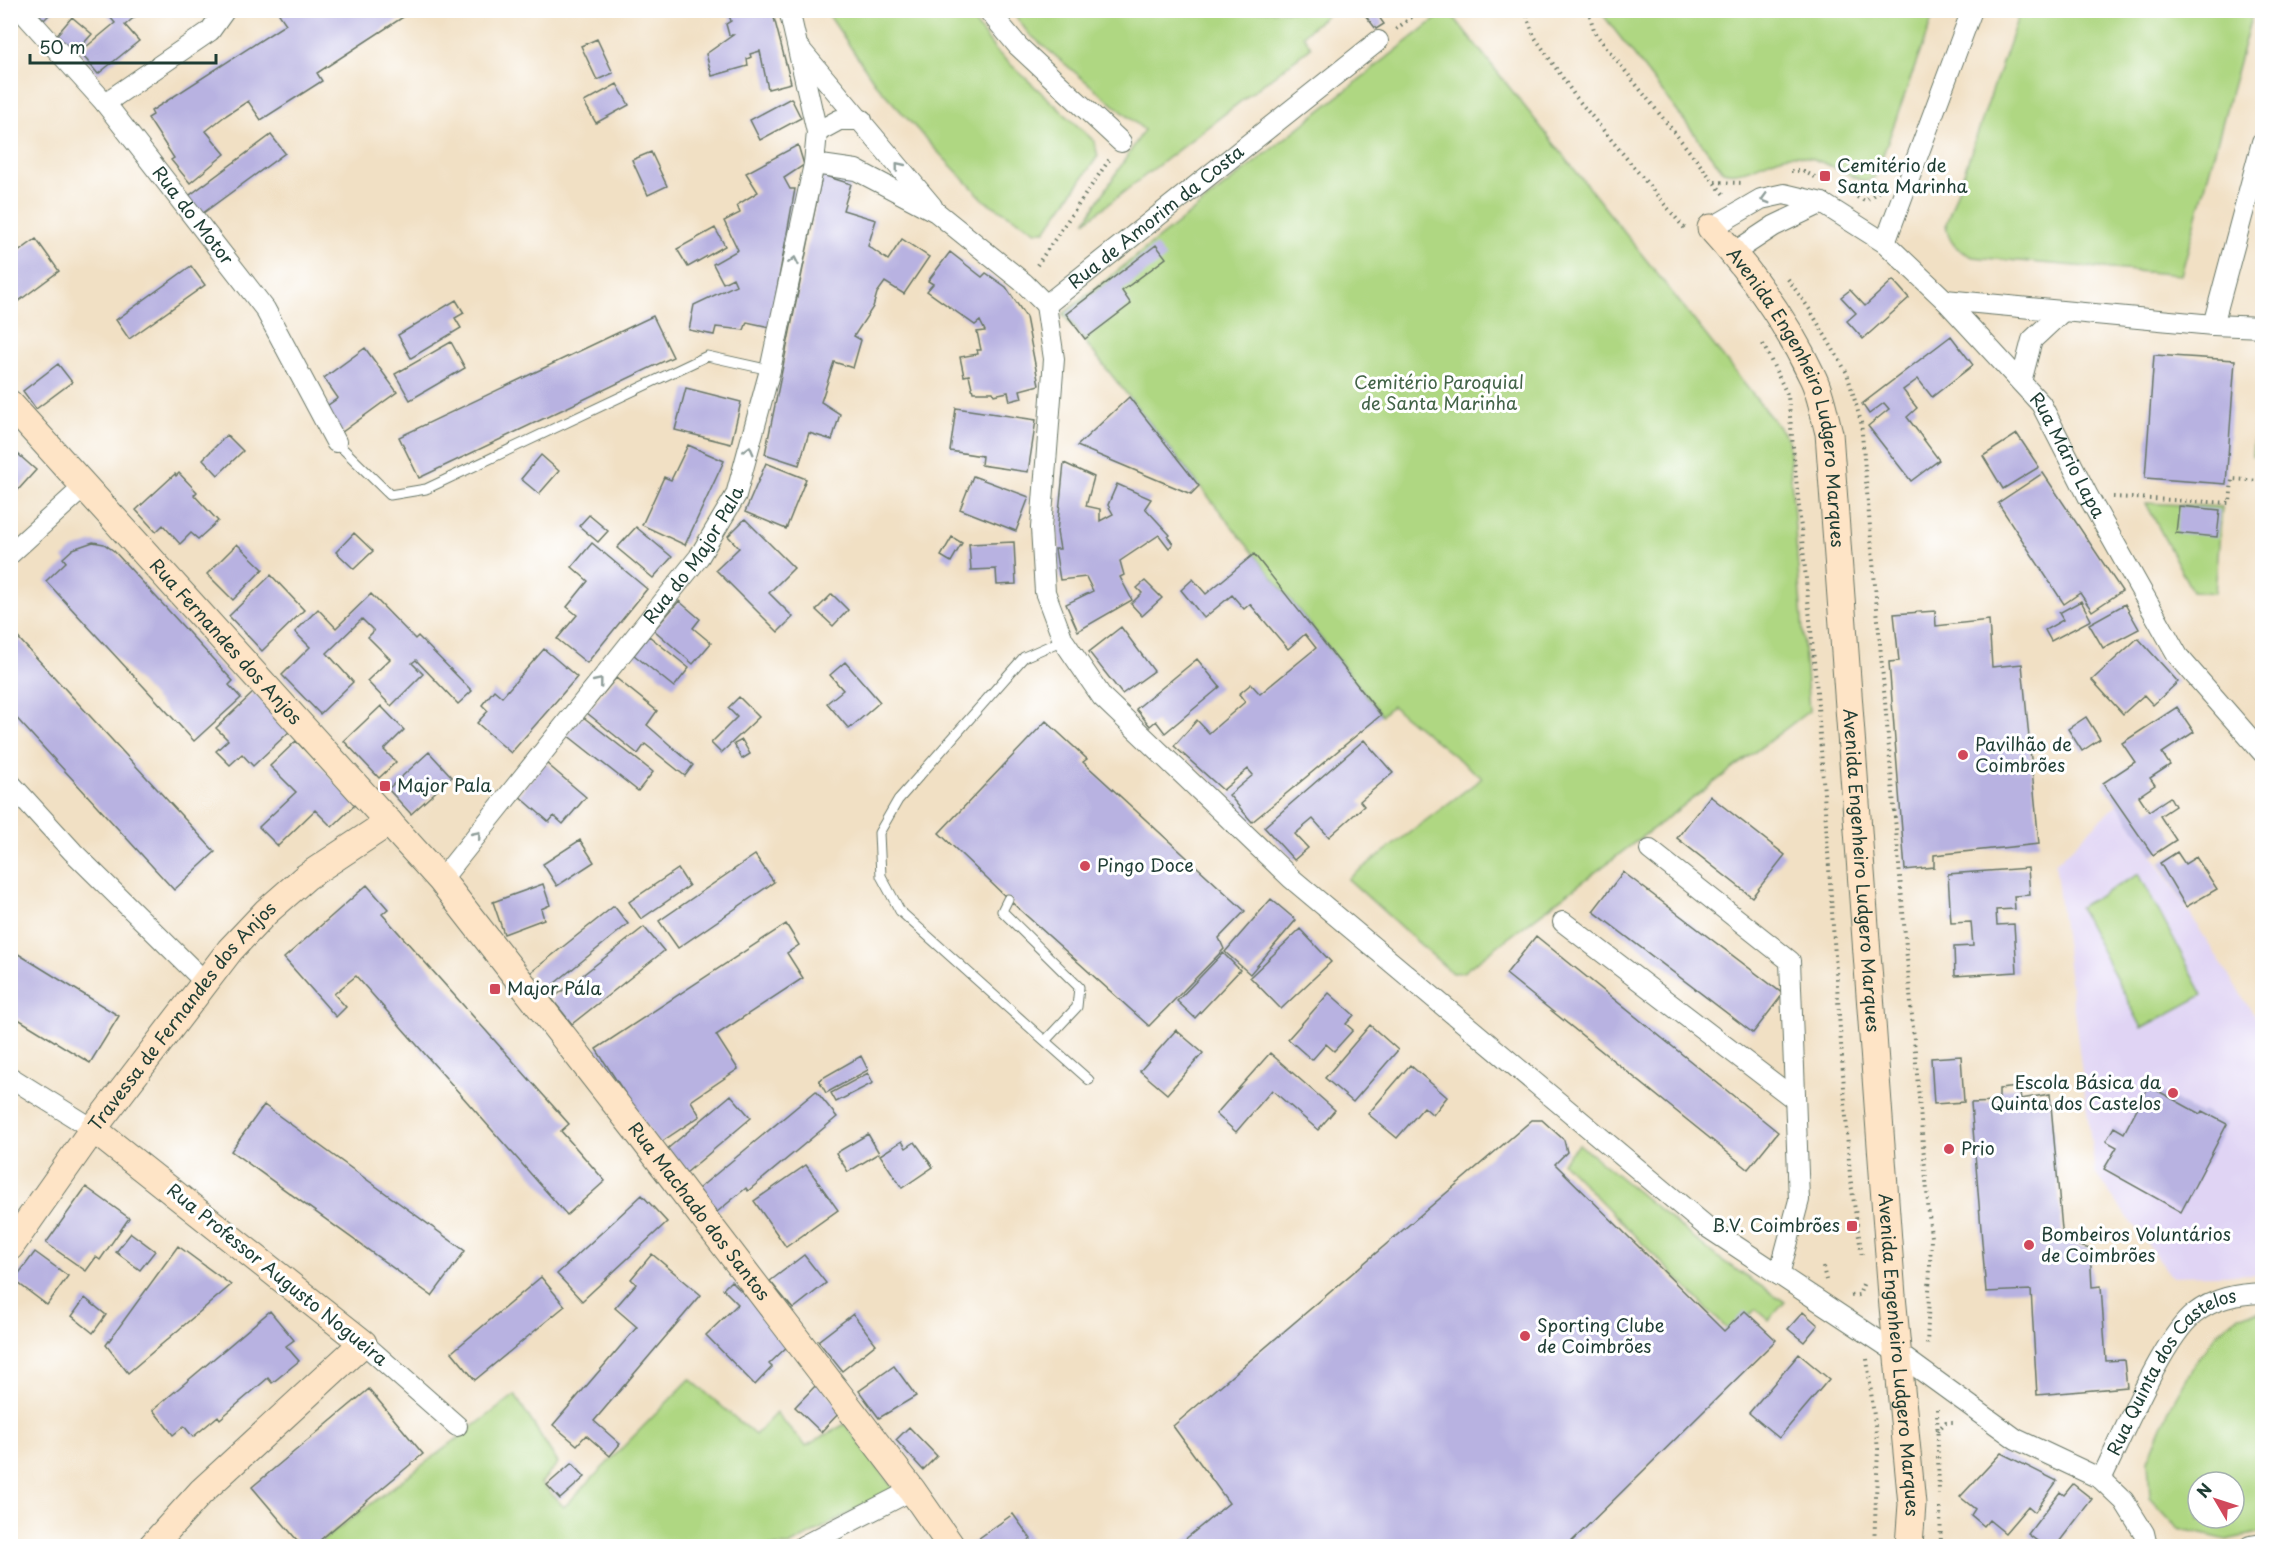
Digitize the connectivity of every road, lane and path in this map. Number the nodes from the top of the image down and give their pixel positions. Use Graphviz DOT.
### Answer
graph roads {
  1 [pos="21,10"];
  2 [pos="225,10"];
  3 [pos="789,10"];
  4 [pos="988,10"];
  5 [pos="1416,10"];
  6 [pos="1526,10"];
  7 [pos="1588,10"];
  8 [pos="1972,10"];
  9 [pos="1378,41"];
  10 [pos="798,47"];
  11 [pos="105,103"];
  12 [pos="862,120"];
  13 [pos="818,132"];
  14 [pos="1121,142"];
  15 [pos="2262,142"];
  16 [pos="814,164"];
  17 [pos="1720,190"];
  18 [pos="1822,203"];
  19 [pos="936,212"];
  20 [pos="1699,229"];
  21 [pos="1885,243"];
  22 [pos="1733,253"];
  23 [pos="1782,270"];
  24 [pos="1024,283"];
  25 [pos="1944,300"];
  26 [pos="1046,305"];
  27 [pos="2062,312"];
  28 [pos="2213,325"];
  29 [pos="2262,327"];
  30 [pos="1760,338"];
  31 [pos="770,370"];
  32 [pos="2021,382"];
  33 [pos="10,404"];
  34 [pos="336,442"];
  35 [pos="2262,481"];
  36 [pos="86,485"];
  37 [pos="2088,495"];
  38 [pos="10,554"];
  39 [pos="1063,640"];
  40 [pos="2262,752"];
  41 [pos="10,783"];
  42 [pos="389,822"];
  43 [pos="1650,850"];
  44 [pos="441,880"];
  45 [pos="1008,899"];
  46 [pos="1563,922"];
  47 [pos="206,983"];
  48 [pos="1045,1041"];
  49 [pos="10,1077"];
  50 [pos="1089,1080"];
  51 [pos="1793,1098"];
  52 [pos="93,1129"];
  53 [pos="10,1247"];
  54 [pos="1823,1268"];
  55 [pos="1864,1268"];
  56 [pos="1779,1275"];
  57 [pos="1865,1277"];
  58 [pos="1827,1284"];
  59 [pos="2262,1293"];
  60 [pos="1845,1296"];
  61 [pos="363,1343"];
  62 [pos="1926,1343"];
  63 [pos="1899,1354"];
  64 [pos="1868,1368"];
  65 [pos="457,1426"];
  66 [pos="1938,1431"];
  67 [pos="2101,1479"];
  68 [pos="912,1490"];
  69 [pos="2262,1544"];
  70 [pos="152,1546"];
  71 [pos="803,1546"];
  72 [pos="951,1546"];
  73 [pos="1874,1546"];
  74 [pos="1909,1546"];
  75 [pos="1941,1546"];
  76 [pos="2147,1546"];
  77 [pos="2250,1546"];
  1 -- 11 [label="street, Rua do Motor"];
  2 -- 11 [label="street"];
  3 -- 10 [label="street"];
  4 -- 14 [label="street"];
  5 -- 9 [label="path"];
  6 -- 20 [label="path"];
  7 -- 17 [label="path"];
  8 -- 21 [label="street"];
  9 -- 26 [label="street, Rua de Amorim da Costa"];
  10 -- 12 [label="street"];
  10 -- 13 [label="street"];
  11 -- 34 [label="street, Rua do Motor"];
  12 -- 13 [label="street"];
  19 -- 12 [label="street, one-way"];
  13 -- 16 [label="street, Rua do Major Pala"];
  14 -- 24 [label="path"];
  15 -- 28 [label="street"];
  16 -- 19 [label="street"];
  31 -- 16 [label="street, Rua do Major Pala, one-way"];
  18 -- 20 [label="street, Rua Mário Lapa, one-way"];
  18 -- 21 [label="street, Rua Mário Lapa"];
  18 -- 22 [label="street"];
  19 -- 24 [label="street"];
  20 -- 22 [label="street, Avenida Engenheiro Ludgero Marques"];
  21 -- 25 [label="street, Rua Mário Lapa"];
  22 -- 63 [label="street, Avenida Engenheiro Ludgero Marques"];
  23 -- 62 [label="path"];
  24 -- 26 [label="street"];
  25 -- 27 [label="street"];
  25 -- 32 [label="street, Rua Mário Lapa"];
  26 -- 39 [label="street"];
  27 -- 28 [label="street"];
  27 -- 32 [label="street"];
  28 -- 29 [label="street"];
  30 -- 55 [label="path"];
  31 -- 34 [label="lane"];
  44 -- 31 [label="street, Rua do Major Pala, one-way"];
  32 -- 37 [label="street, Rua Mário Lapa"];
  33 -- 36 [label="street, Rua Fernandes dos Anjos"];
  35 -- 37 [label="path"];
  36 -- 38 [label="street"];
  36 -- 42 [label="street, Rua Fernandes dos Anjos"];
  37 -- 40 [label="street, Rua Mário Lapa"];
  39 -- 48 [label="lane"];
  39 -- 56 [label="street"];
  41 -- 47 [label="street"];
  42 -- 44 [label="street, Rua Fernandes dos Anjos"];
  42 -- 47 [label="street, Travessa de Fernandes dos Anjos"];
  43 -- 51 [label="street"];
  44 -- 68 [label="street, Rua Machado dos Santos"];
  45 -- 48 [label="lane"];
  46 -- 51 [label="street"];
  47 -- 52 [label="street, Travessa de Fernandes dos Anjos"];
  48 -- 50 [label="lane"];
  49 -- 52 [label="street"];
  51 -- 56 [label="street"];
  52 -- 53 [label="street, Travessa de Fernandes dos Anjos"];
  52 -- 61 [label="street, Rua Professor Augusto Nogueira"];
  54 -- 58 [label="path"];
  56 -- 63 [label="street"];
  57 -- 60 [label="path"];
  59 -- 67 [label="street, Rua Quinta dos Castelos"];
  61 -- 65 [label="street, Rua Professor Augusto Nogueira"];
  61 -- 70 [label="street"];
  63 -- 67 [label="street"];
  63 -- 74 [label="street, Avenida Engenheiro Ludgero Marques"];
  64 -- 73 [label="path"];
  66 -- 75 [label="path"];
  67 -- 76 [label="street"];
  68 -- 71 [label="street"];
  68 -- 72 [label="street, Rua Machado dos Santos"];
  69 -- 77 [label="street"];
}
